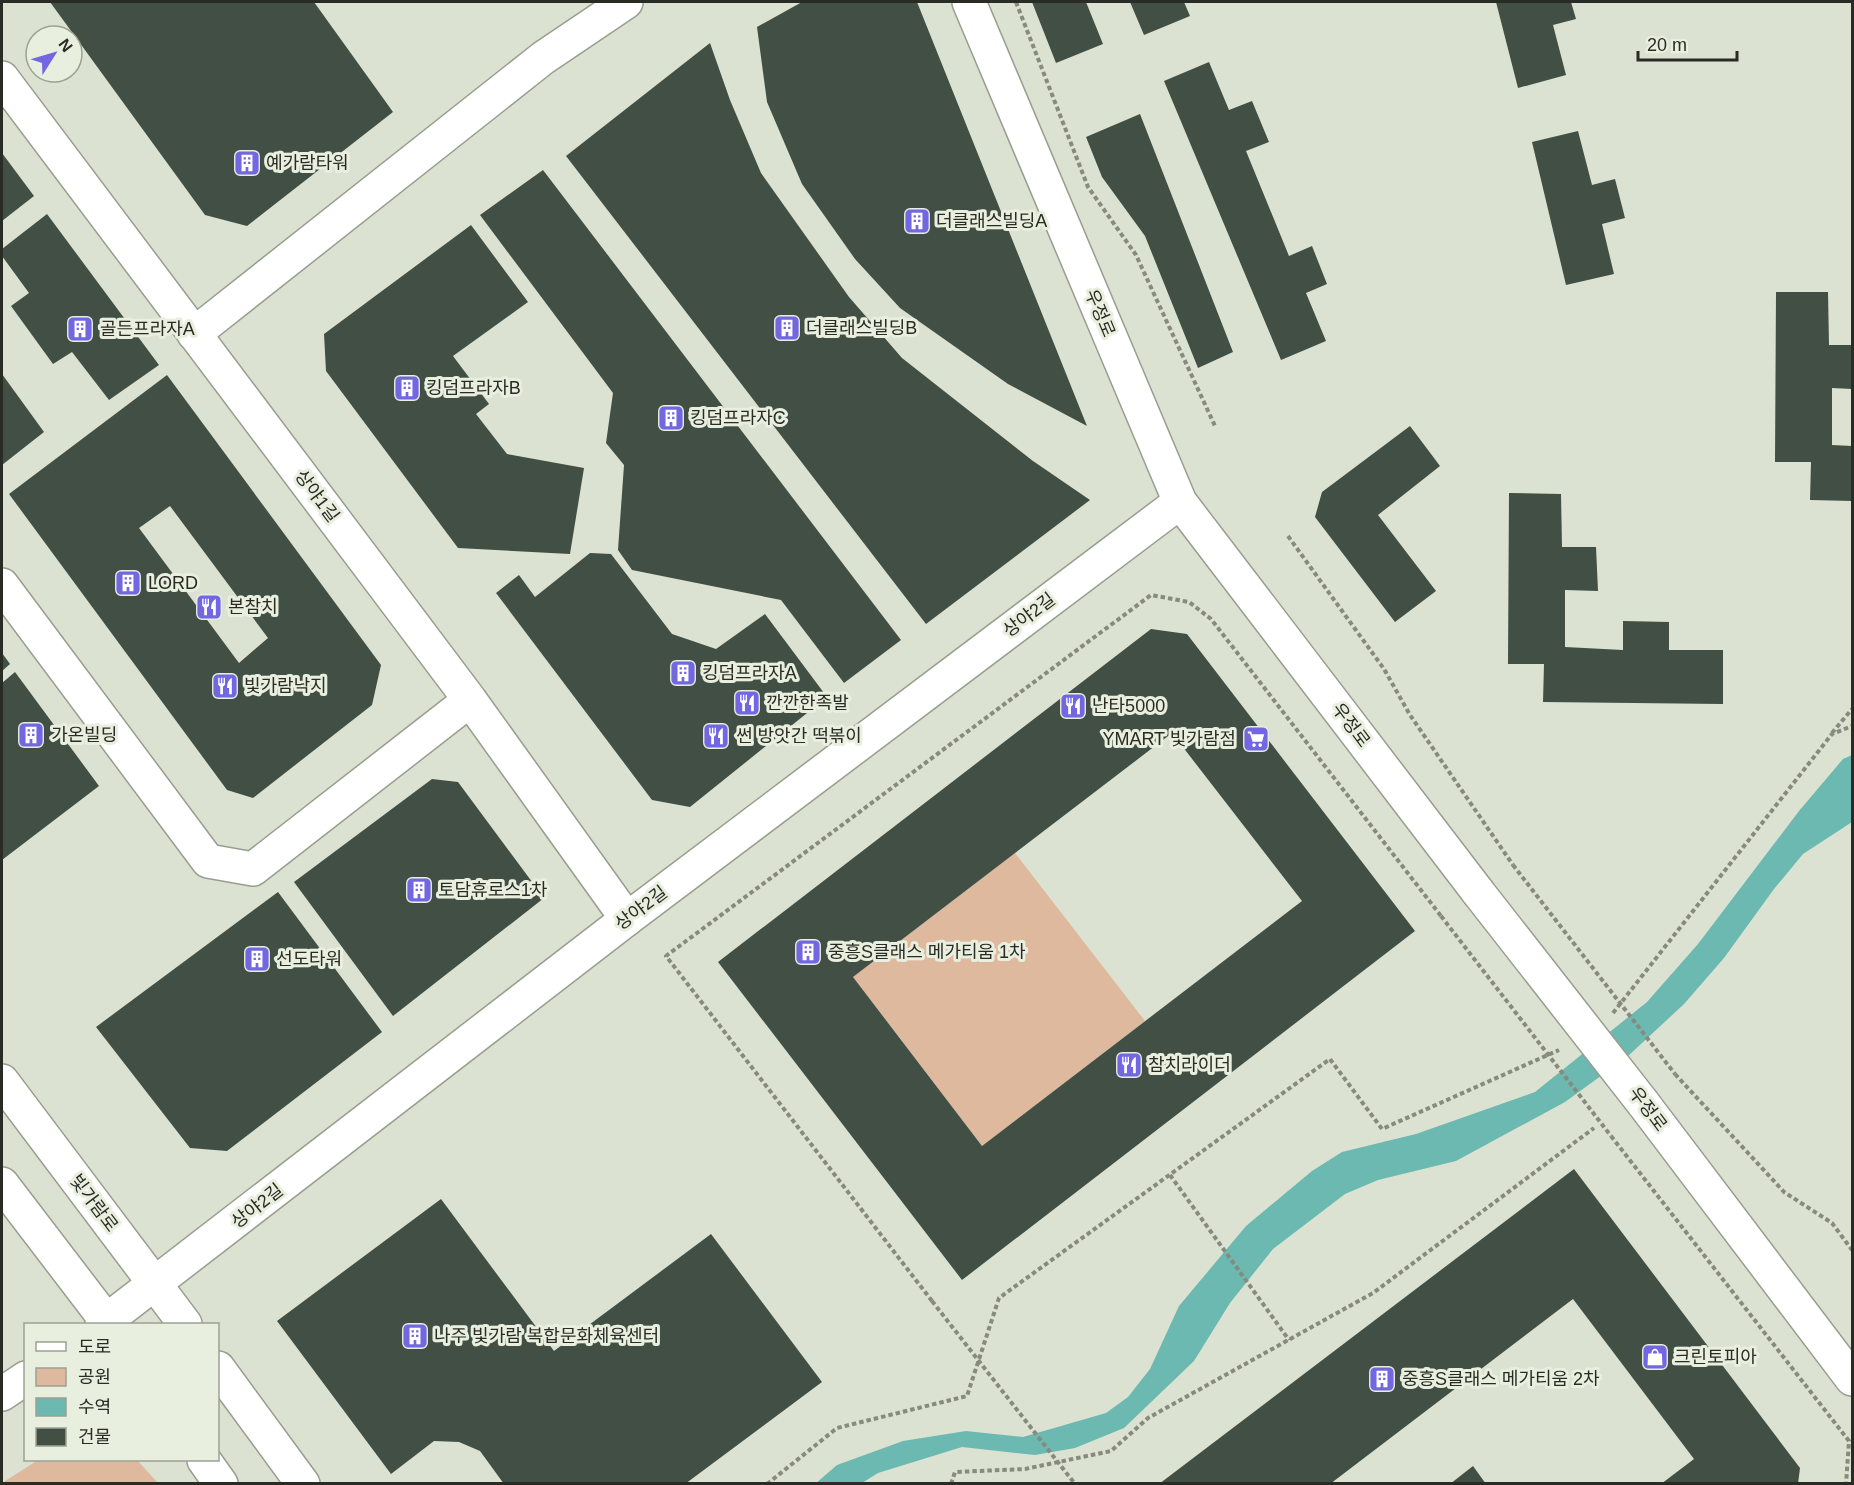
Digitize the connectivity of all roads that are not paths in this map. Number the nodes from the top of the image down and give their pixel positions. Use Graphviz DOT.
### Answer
graph roads {
  1 [pos="626,2"];
  2 [pos="969,2"];
  3 [pos="2,78"];
  4 [pos="194,334"];
  5 [pos="1180,502"];
  6 [pos="2,585"];
  7 [pos="470,700"];
  8 [pos="627,918"];
  9 [pos="2,1081"];
  10 [pos="2,1184"];
  11 [pos="155,1284"];
  12 [pos="106,1323"];
  13 [pos="184,1323"];
  14 [pos="219,1369"];
  15 [pos="1852,1378"];
  16 [pos="24,1379"];
  17 [pos="2,1394"];
  18 [pos="205,1461"];
  19 [pos="221,1484"];
  20 [pos="303,1484"];
  1 -- 4 [label="street"];
  2 -- 5 [label="street, 우정로"];
  3 -- 4 [label="street, 상야1길"];
  4 -- 7 [label="street, 상야1길"];
  5 -- 8 [label="street, 상야2길"];
  5 -- 15 [label="street, 우정로, bridge"];
  6 -- 7 [label="street"];
  7 -- 8 [label="street, 상야1길"];
  8 -- 11 [label="street, 상야2길"];
  9 -- 11 [label="street, 빛가람로"];
  10 -- 12 [label="street"];
  11 -- 12 [label="street, 상야2길"];
  11 -- 13 [label="street, 빛가람로"];
  14 -- 20 [label="street"];
  16 -- 17 [label="street"];
  18 -- 19 [label="street"];
}
